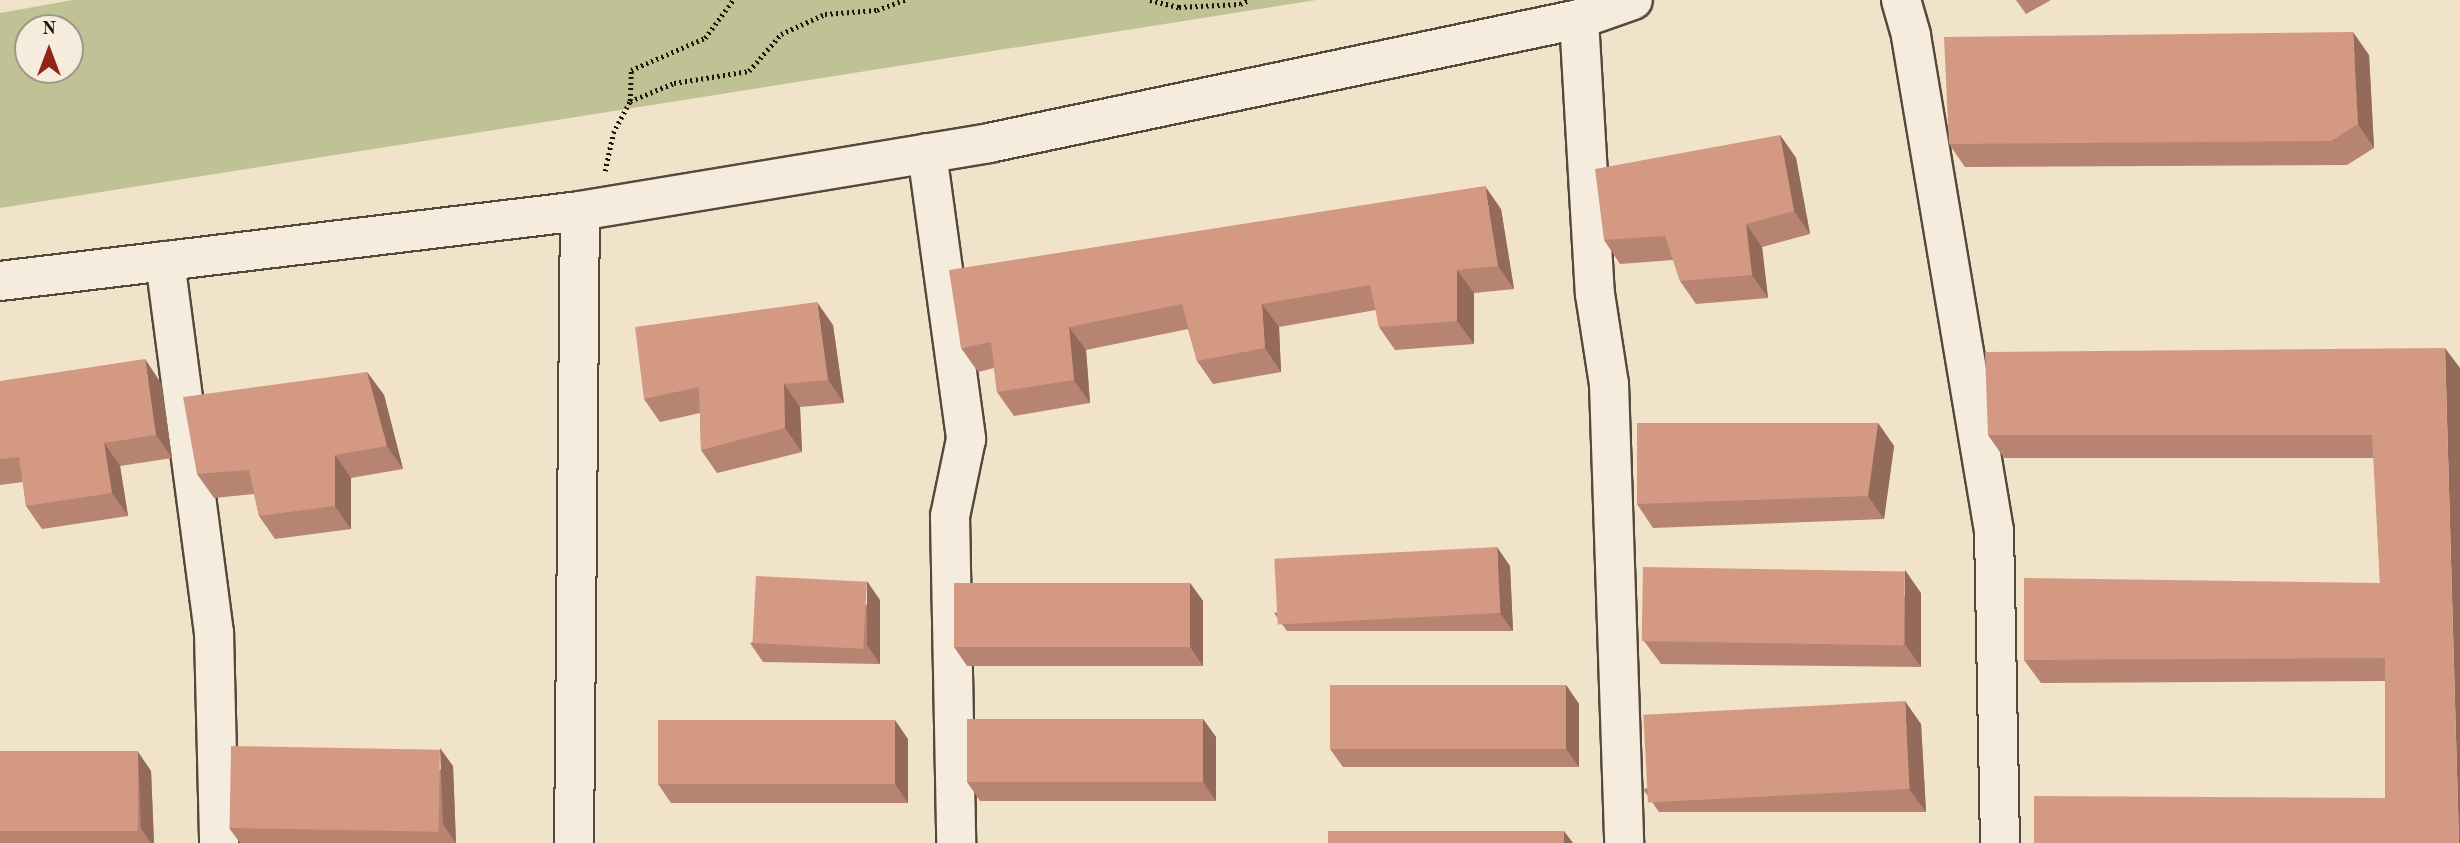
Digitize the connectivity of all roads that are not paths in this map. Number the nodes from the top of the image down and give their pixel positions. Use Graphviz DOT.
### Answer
graph roads {
  1 [pos="1633,0"];
  2 [pos="1901,0"];
  3 [pos="1579,19"];
  4 [pos="927,153"];
  5 [pos="592,209"];
  6 [pos="165,261"];
  7 [pos="0,281"];
  8 [pos="219,843"];
  9 [pos="574,843"];
  10 [pos="956,843"];
  11 [pos="1624,843"];
  12 [pos="2000,843"];
  1 -- 3 [label="street"];
  2 -- 12 [label="street"];
  3 -- 4 [label="street"];
  3 -- 11 [label="street"];
  4 -- 5 [label="street"];
  4 -- 10 [label="street"];
  5 -- 6 [label="street"];
  5 -- 9 [label="street"];
  6 -- 7 [label="street"];
  6 -- 8 [label="street"];
}
